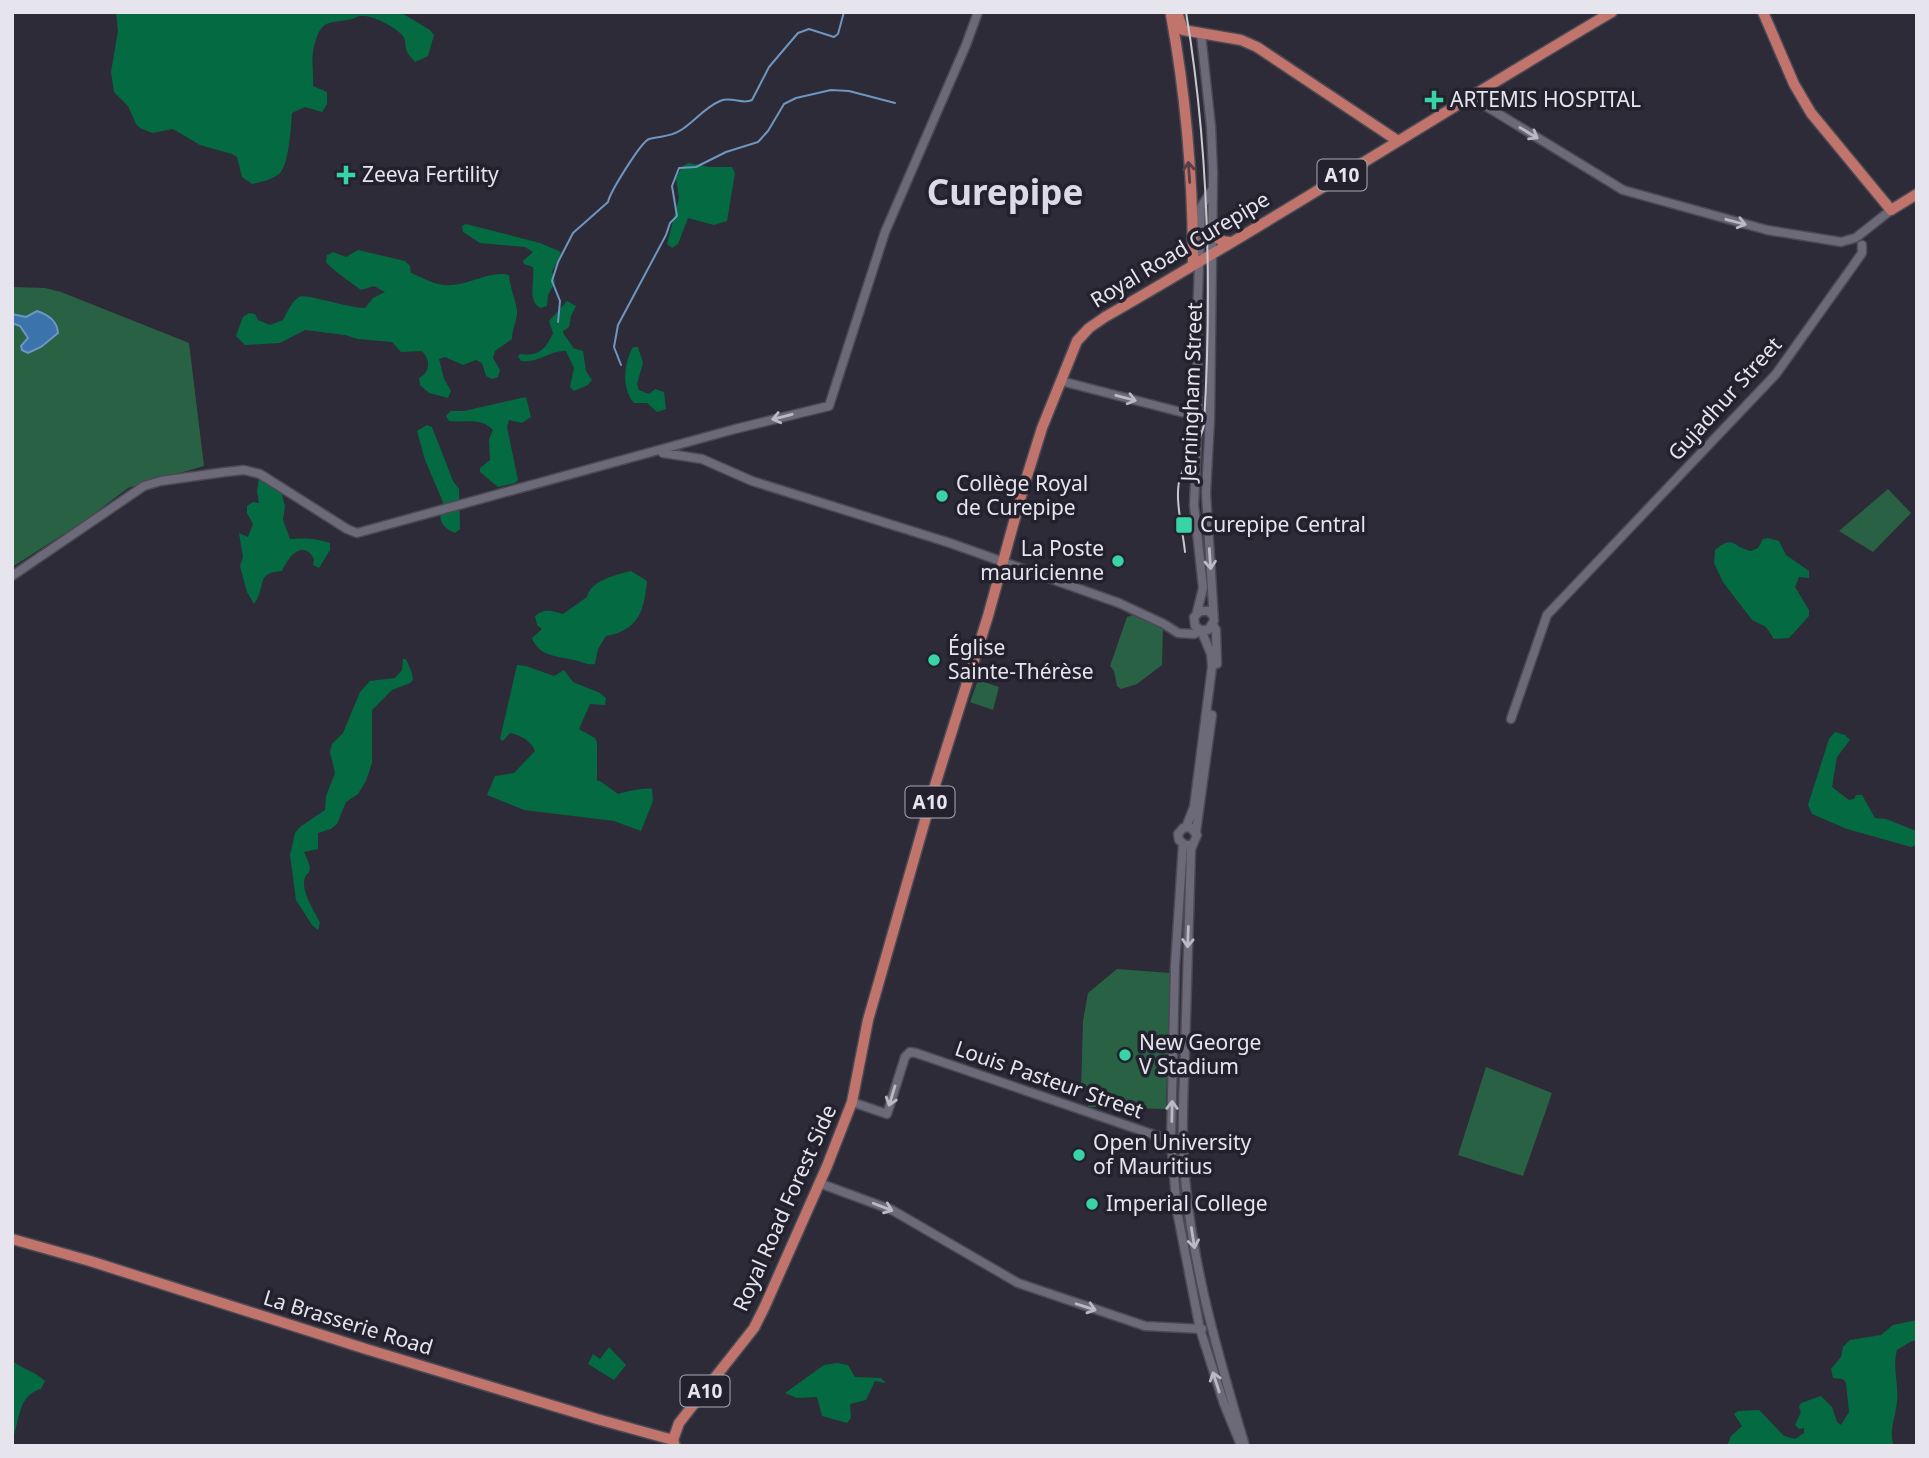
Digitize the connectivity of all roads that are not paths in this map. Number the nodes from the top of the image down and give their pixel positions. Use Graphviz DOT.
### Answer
graph roads {
  1 [pos="978,12"];
  2 [pos="1612,12"];
  3 [pos="1763,12"];
  4 [pos="1174,16"];
  5 [pos="1201,34"];
  6 [pos="1471,97"];
  7 [pos="1398,141"];
  8 [pos="1213,189"];
  9 [pos="1917,194"];
  10 [pos="1891,210"];
  11 [pos="1213,228"];
  12 [pos="1860,240"];
  13 [pos="1232,242"];
  14 [pos="1213,253"];
  15 [pos="1196,263"];
  16 [pos="1060,380"];
  17 [pos="1198,416"];
  18 [pos="1210,419"];
  19 [pos="693,441"];
  20 [pos="654,452"];
  21 [pos="691,456"];
  22 [pos="1003,561"];
  23 [pos="12,576"];
  24 [pos="1198,612"];
  25 [pos="1213,616"];
  26 [pos="1213,625"];
  27 [pos="1197,626"];
  28 [pos="1511,719"];
  29 [pos="1186,827"];
  30 [pos="1196,832"];
  31 [pos="1187,845"];
  32 [pos="862,1044"];
  33 [pos="852,1102"];
  34 [pos="1171,1140"];
  35 [pos="1183,1145"];
  36 [pos="819,1183"];
  37 [pos="12,1239"];
  38 [pos="1200,1329"];
  39 [pos="1212,1329"];
  40 [pos="674,1443"];
  41 [pos="1243,1446"];
  1 -- 19 [label="street, one-way"];
  2 -- 6 [label="main road, Royal Road Curepipe / A10"];
  3 -- 10 [label="main road"];
  4 -- 5 [label="main road"];
  15 -- 4 [label="main road, one-way"];
  5 -- 7 [label="main road"];
  5 -- 8 [label="street, Jerningham Street"];
  6 -- 7 [label="main road, Royal Road Curepipe / A10"];
  6 -- 12 [label="street, one-way"];
  7 -- 13 [label="main road, Royal Road Curepipe / A10"];
  8 -- 11 [label="street, Jerningham Street"];
  8 -- 15 [label="street, Jerningham Street"];
  9 -- 10 [label="main road"];
  10 -- 12 [label="street, Gujadhur Street"];
  11 -- 13 [label="main road"];
  11 -- 14 [label="street, Jerningham Street"];
  12 -- 28 [label="street, Gujadhur Street"];
  13 -- 14 [label="main road, Royal Road Curepipe / A10"];
  14 -- 15 [label="main road, Royal Road Curepipe / A10"];
  14 -- 18 [label="street, Jerningham Street"];
  15 -- 16 [label="main road, Royal Road Curepipe / A10"];
  15 -- 17 [label="street, Jerningham Street"];
  16 -- 17 [label="street, one-way"];
  16 -- 22 [label="main road, Royal Road Curepipe / A10"];
  17 -- 18 [label="street"];
  17 -- 24 [label="street, Jerningham Street"];
  18 -- 25 [label="street, Jerningham Street, one-way"];
  19 -- 20 [label="street"];
  19 -- 21 [label="street"];
  20 -- 21 [label="street"];
  20 -- 23 [label="street"];
  21 -- 22 [label="street"];
  22 -- 27 [label="street"];
  22 -- 32 [label="main road, Royal Road Curepipe / A10"];
  24 -- 25 [label="street"];
  24 -- 27 [label="street"];
  25 -- 26 [label="street"];
  26 -- 27 [label="street"];
  26 -- 30 [label="street"];
  27 -- 29 [label="street"];
  29 -- 30 [label="street"];
  29 -- 31 [label="street"];
  30 -- 31 [label="street"];
  34 -- 31 [label="street, one-way"];
  31 -- 35 [label="street, one-way"];
  32 -- 33 [label="main road, Royal Road Forest Side / A10"];
  34 -- 33 [label="street, Louis Pasteur Street, one-way"];
  33 -- 36 [label="main road, Royal Road Forest Side / A10"];
  34 -- 35 [label="street, Louis Pasteur Street"];
  34 -- 38 [label="street"];
  35 -- 39 [label="street, one-way"];
  36 -- 38 [label="street, one-way"];
  36 -- 40 [label="main road, Royal Road Forest Side / A10"];
  37 -- 40 [label="main road, La Brasserie Road"];
  38 -- 39 [label="street"];
  41 -- 38 [label="street, one-way"];
  39 -- 41 [label="street"];
}
